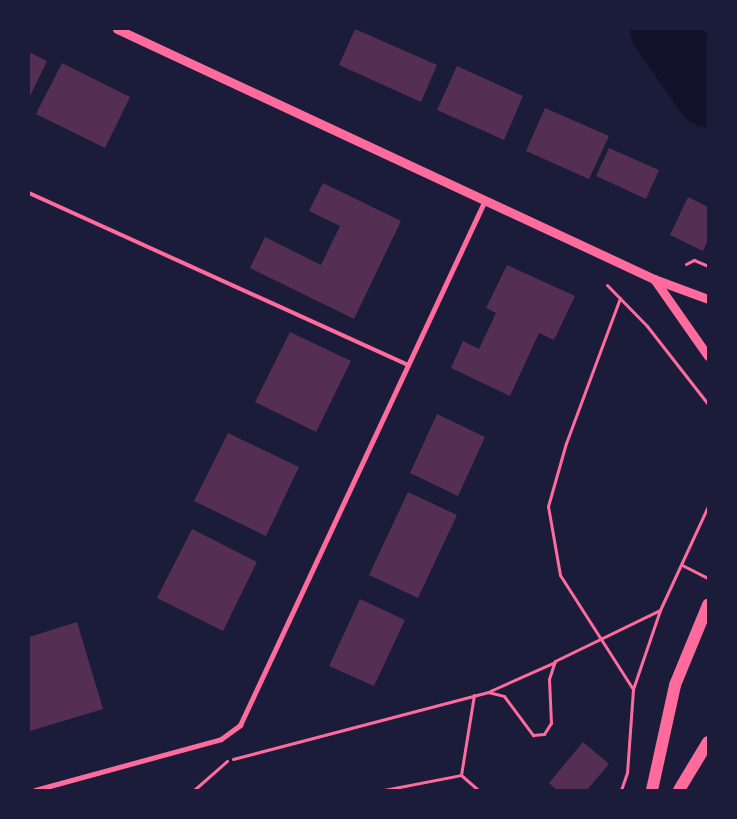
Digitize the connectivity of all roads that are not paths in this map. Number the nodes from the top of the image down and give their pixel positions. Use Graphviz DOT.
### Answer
graph roads {
  1 [pos="118,29"];
  2 [pos="29,193"];
  3 [pos="485,200"];
  4 [pos="654,279"];
  5 [pos="708,299"];
  6 [pos="708,356"];
  7 [pos="408,365"];
  8 [pos="708,605"];
  9 [pos="708,742"];
  10 [pos="35,790"];
  11 [pos="652,790"];
  12 [pos="679,790"];
  1 -- 3 [label="street"];
  2 -- 7 [label="lane"];
  3 -- 4 [label="street"];
  3 -- 7 [label="street"];
  4 -- 5 [label="street"];
  4 -- 6 [label="street"];
  7 -- 10 [label="street"];
  8 -- 11 [label="main road"];
  9 -- 12 [label="main road"];
}
